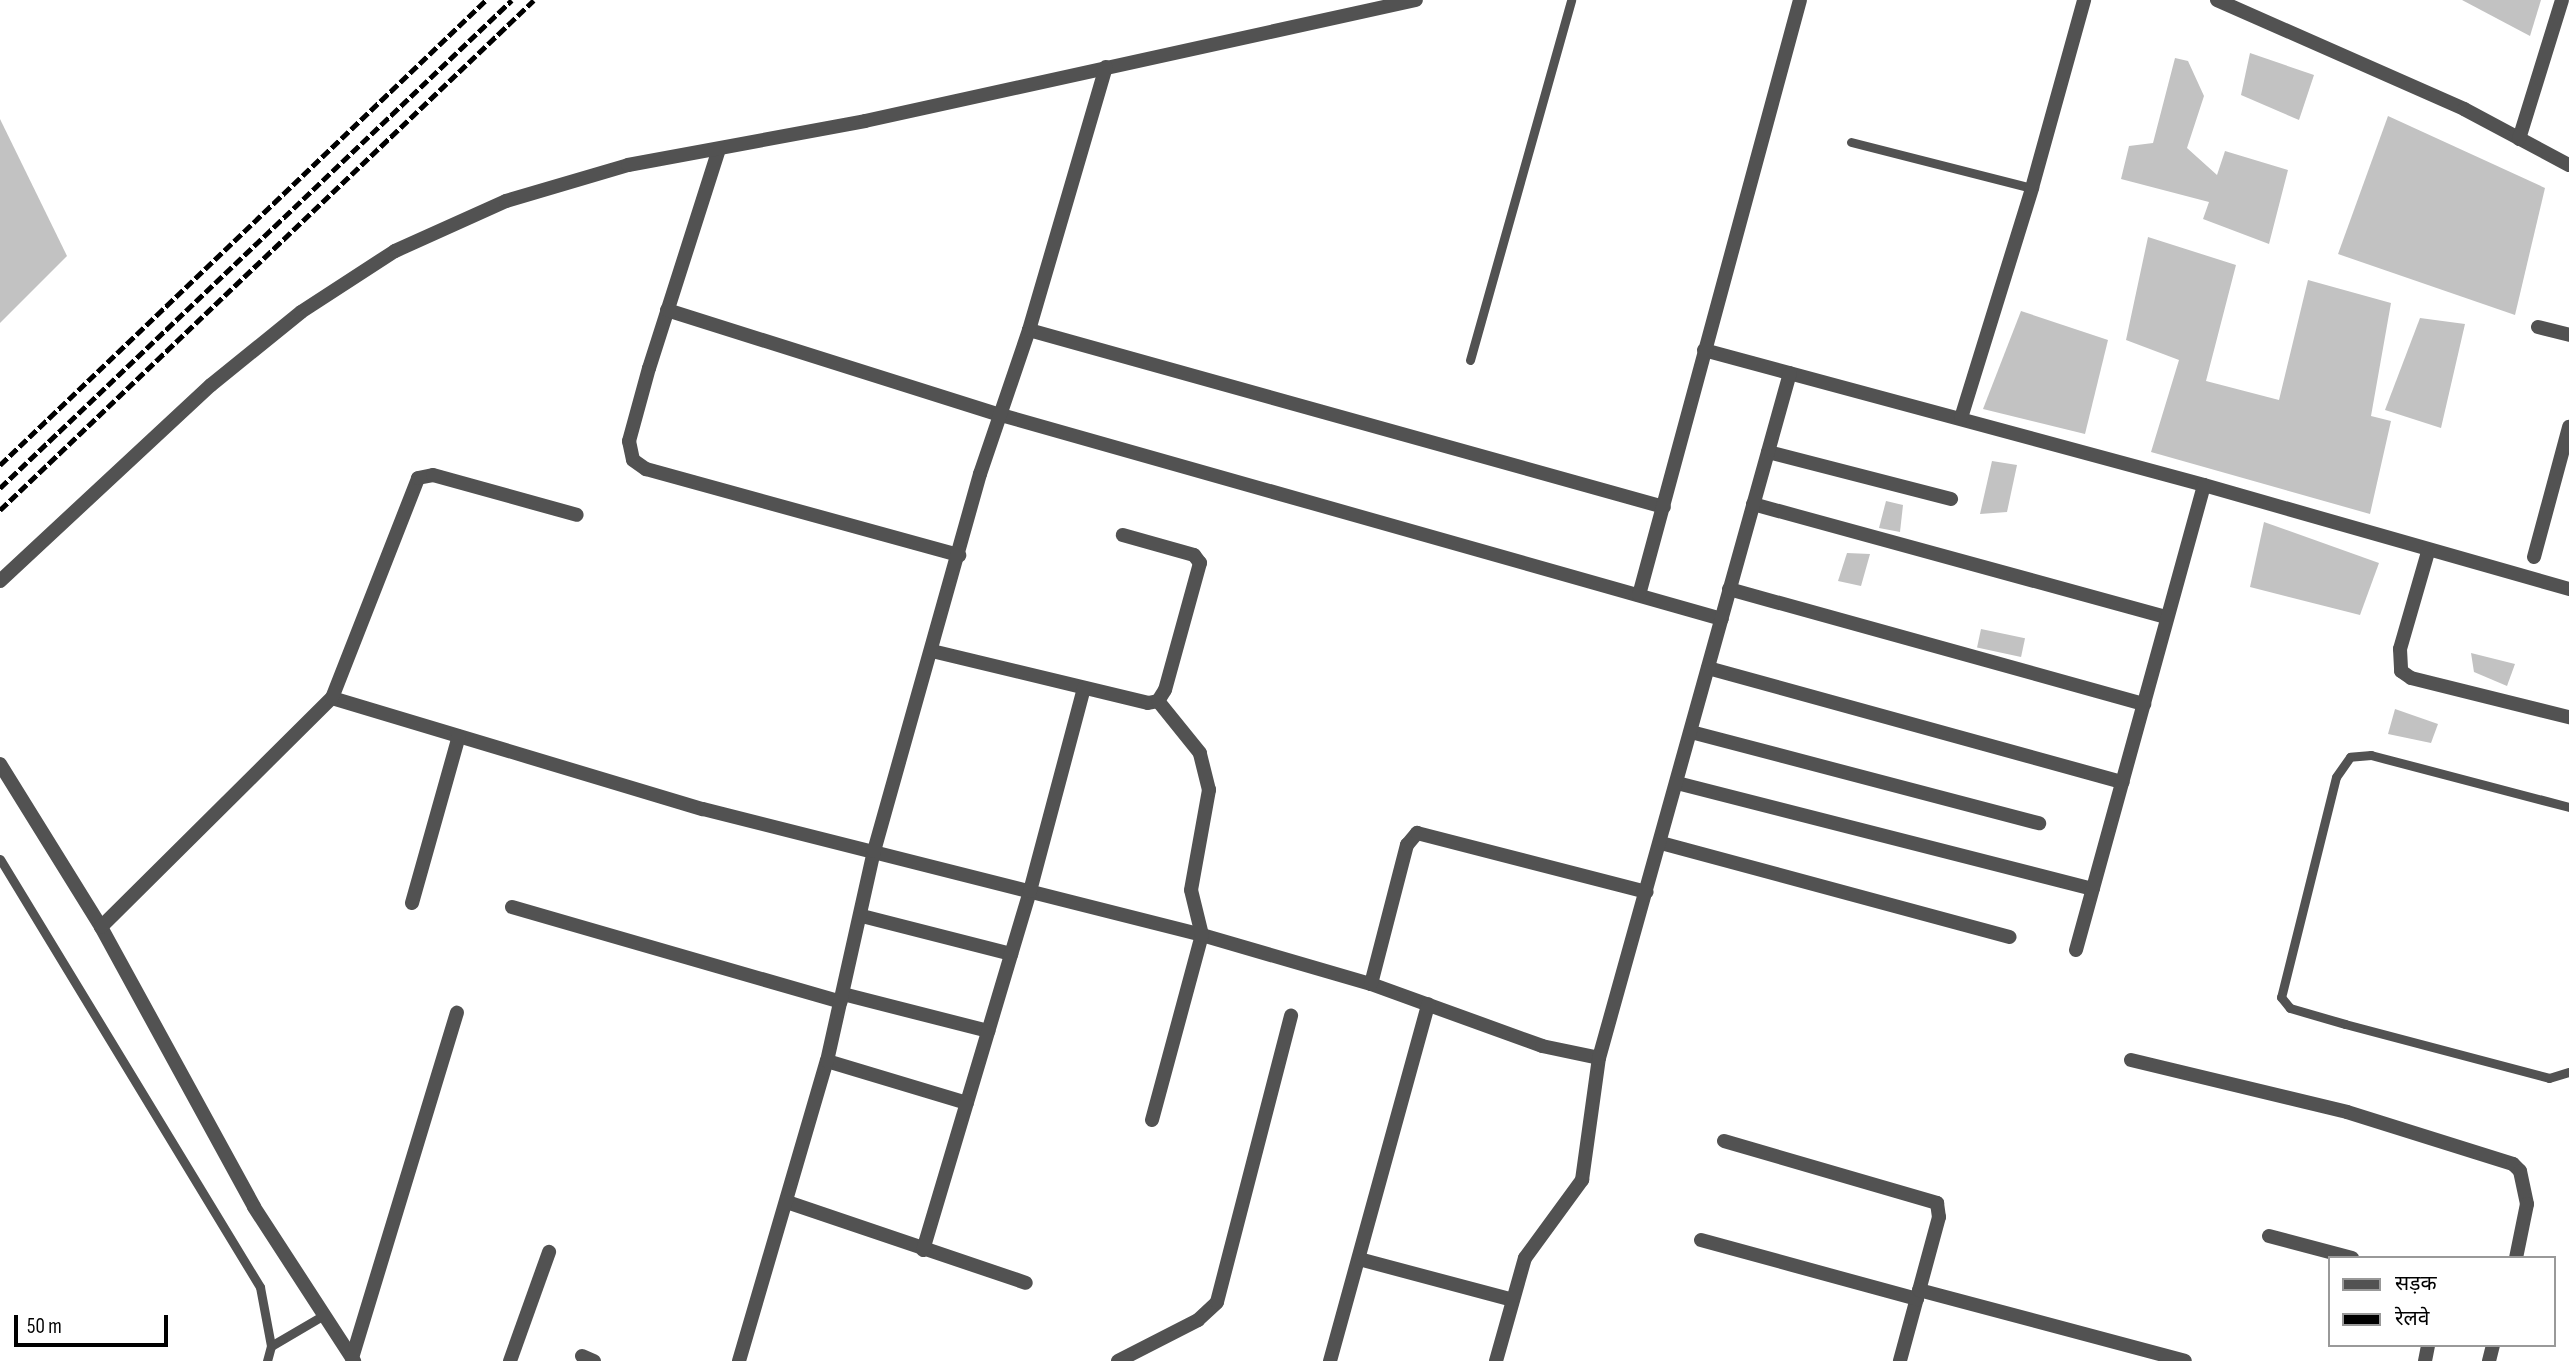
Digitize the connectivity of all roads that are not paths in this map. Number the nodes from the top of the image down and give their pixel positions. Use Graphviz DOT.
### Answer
graph roads {
  1 [pos="1416,0"];
  2 [pos="1571,0"];
  3 [pos="1800,0"];
  4 [pos="2084,0"];
  5 [pos="2217,0"];
  6 [pos="2562,0"];
  7 [pos="1106,67"];
  8 [pos="2519,139"];
  9 [pos="1851,142"];
  10 [pos="719,149"];
  11 [pos="2569,165"];
  12 [pos="2032,188"];
  13 [pos="667,310"];
  14 [pos="2538,327"];
  15 [pos="1029,330"];
  16 [pos="2569,335"];
  17 [pos="1704,350"];
  18 [pos="1470,360"];
  19 [pos="1790,373"];
  20 [pos="1001,415"];
  21 [pos="1961,418"];
  22 [pos="2569,427"];
  23 [pos="1768,452"];
  24 [pos="2204,485"];
  25 [pos="1951,499"];
  26 [pos="1753,504"];
  27 [pos="1664,507"];
  28 [pos="577,515"];
  29 [pos="1123,535"];
  30 [pos="2428,552"];
  31 [pos="959,555"];
  32 [pos="2534,557"];
  33 [pos="0,581"];
  34 [pos="1729,589"];
  35 [pos="2569,589"];
  36 [pos="1639,595"];
  37 [pos="2166,617"];
  38 [pos="1721,619"];
  39 [pos="932,651"];
  40 [pos="1708,668"];
  41 [pos="1084,688"];
  42 [pos="332,698"];
  43 [pos="1158,701"];
  44 [pos="2144,704"];
  45 [pos="2569,717"];
  46 [pos="1691,732"];
  47 [pos="459,736"];
  48 [pos="0,764"];
  49 [pos="2123,782"];
  50 [pos="1677,783"];
  51 [pos="2569,807"];
  52 [pos="2039,823"];
  53 [pos="1661,843"];
  54 [pos="874,851"];
  55 [pos="0,859"];
  56 [pos="2093,889"];
  57 [pos="1030,891"];
  58 [pos="1647,892"];
  59 [pos="412,903"];
  60 [pos="512,907"];
  61 [pos="862,916"];
  62 [pos="101,927"];
  63 [pos="1202,935"];
  64 [pos="2010,937"];
  65 [pos="2076,950"];
  66 [pos="1011,954"];
  67 [pos="1371,984"];
  68 [pos="842,998"];
  69 [pos="1428,1004"];
  70 [pos="457,1013"];
  71 [pos="1291,1015"];
  72 [pos="988,1031"];
  73 [pos="1600,1058"];
  74 [pos="2131,1060"];
  75 [pos="827,1061"];
  76 [pos="2569,1072"];
  77 [pos="967,1103"];
  78 [pos="1152,1120"];
  79 [pos="1724,1141"];
  80 [pos="787,1202"];
  81 [pos="2269,1236"];
  82 [pos="1701,1240"];
  83 [pos="923,1250"];
  84 [pos="549,1252"];
  85 [pos="2344,1256"];
  86 [pos="2516,1256"];
  87 [pos="1359,1259"];
  88 [pos="1026,1283"];
  89 [pos="1918,1295"];
  90 [pos="1513,1300"];
  91 [pos="324,1315"];
  92 [pos="271,1346"];
  93 [pos="353,1360"];
  94 [pos="267,1361"];
  95 [pos="510,1361"];
  96 [pos="739,1361"];
  97 [pos="1118,1361"];
  98 [pos="1330,1361"];
  99 [pos="1496,1361"];
  100 [pos="1900,1361"];
  101 [pos="2185,1361"];
  1 -- 7 [label="street"];
  2 -- 18 [label="lane"];
  3 -- 17 [label="street"];
  4 -- 12 [label="street"];
  5 -- 8 [label="street"];
  6 -- 8 [label="street"];
  7 -- 10 [label="street"];
  7 -- 15 [label="street"];
  8 -- 11 [label="street"];
  9 -- 12 [label="lane"];
  10 -- 13 [label="street"];
  10 -- 33 [label="street"];
  12 -- 21 [label="street"];
  13 -- 20 [label="street"];
  13 -- 31 [label="street"];
  14 -- 16 [label="street"];
  15 -- 20 [label="street"];
  15 -- 27 [label="street"];
  17 -- 19 [label="street"];
  17 -- 27 [label="street"];
  19 -- 21 [label="street"];
  19 -- 23 [label="street"];
  20 -- 31 [label="street"];
  20 -- 36 [label="street"];
  21 -- 24 [label="street"];
  22 -- 32 [label="street"];
  23 -- 25 [label="street"];
  23 -- 26 [label="street"];
  24 -- 30 [label="street"];
  24 -- 37 [label="street"];
  26 -- 34 [label="street"];
  26 -- 37 [label="street"];
  27 -- 36 [label="street"];
  28 -- 42 [label="street"];
  29 -- 43 [label="street"];
  30 -- 35 [label="street"];
  30 -- 45 [label="street"];
  31 -- 39 [label="street"];
  34 -- 38 [label="street"];
  34 -- 44 [label="street"];
  36 -- 38 [label="street"];
  37 -- 44 [label="street"];
  38 -- 40 [label="street"];
  39 -- 41 [label="street"];
  39 -- 54 [label="street"];
  40 -- 46 [label="street"];
  40 -- 49 [label="street"];
  41 -- 43 [label="street"];
  41 -- 57 [label="street"];
  42 -- 47 [label="street"];
  42 -- 62 [label="street"];
  43 -- 63 [label="street"];
  44 -- 49 [label="street"];
  46 -- 50 [label="street"];
  46 -- 52 [label="street"];
  47 -- 54 [label="street"];
  47 -- 59 [label="street"];
  48 -- 62 [label="street"];
  49 -- 56 [label="street"];
  50 -- 53 [label="street"];
  50 -- 56 [label="street"];
  51 -- 76 [label="lane"];
  53 -- 58 [label="street"];
  53 -- 64 [label="street"];
  54 -- 57 [label="street"];
  54 -- 61 [label="street"];
  55 -- 92 [label="lane"];
  56 -- 65 [label="street"];
  57 -- 63 [label="street"];
  57 -- 66 [label="street"];
  58 -- 67 [label="street"];
  58 -- 73 [label="street"];
  60 -- 68 [label="street"];
  61 -- 66 [label="street"];
  61 -- 68 [label="street"];
  62 -- 91 [label="street"];
  63 -- 67 [label="street"];
  63 -- 78 [label="street"];
  66 -- 72 [label="street"];
  67 -- 69 [label="street"];
  68 -- 72 [label="street"];
  68 -- 75 [label="street"];
  69 -- 73 [label="street"];
  69 -- 87 [label="street"];
  70 -- 93 [label="street"];
  71 -- 97 [label="street"];
  72 -- 77 [label="street"];
  73 -- 90 [label="street"];
  74 -- 86 [label="street"];
  75 -- 77 [label="street"];
  75 -- 80 [label="street"];
  77 -- 83 [label="street"];
  79 -- 89 [label="street"];
  80 -- 83 [label="street"];
  80 -- 96 [label="street"];
  81 -- 85 [label="street"];
  82 -- 89 [label="street"];
  83 -- 88 [label="street"];
  84 -- 95 [label="street"];
  87 -- 90 [label="street"];
  87 -- 98 [label="street"];
  89 -- 100 [label="street"];
  89 -- 101 [label="street"];
  90 -- 99 [label="street"];
  91 -- 92 [label="lane"];
  91 -- 93 [label="street"];
  92 -- 94 [label="lane"];
}
